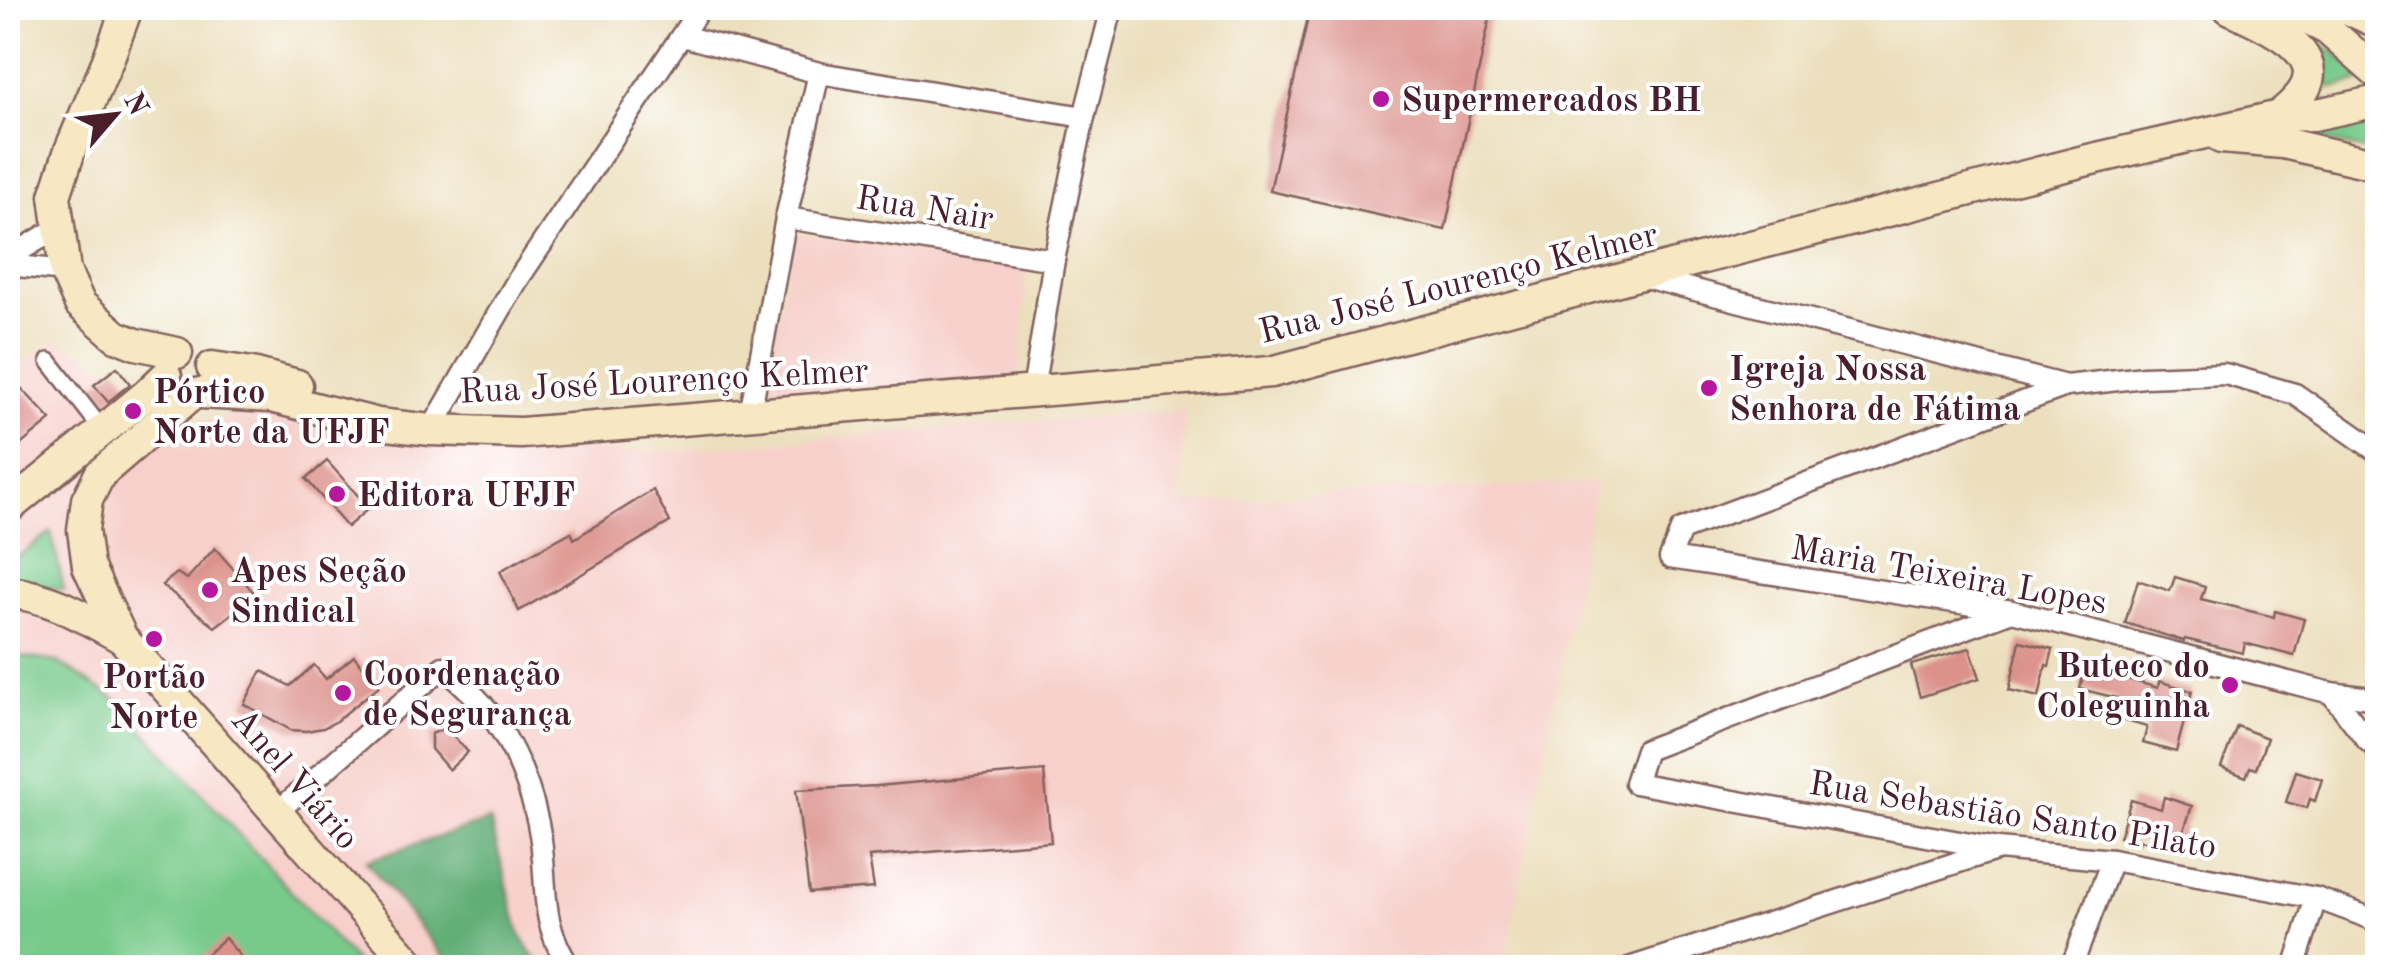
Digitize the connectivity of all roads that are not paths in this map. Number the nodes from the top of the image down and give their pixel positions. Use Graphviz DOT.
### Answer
graph roads {
  1 [pos="127,8"];
  2 [pos="700,8"];
  3 [pos="1112,8"];
  4 [pos="2230,8"];
  5 [pos="2285,8"];
  6 [pos="2346,8"];
  7 [pos="2378,23"];
  8 [pos="683,36"];
  9 [pos="820,73"];
  10 [pos="2378,74"];
  11 [pos="2378,101"];
  12 [pos="2278,116"];
  13 [pos="1084,117"];
  14 [pos="2198,136"];
  15 [pos="2378,165"];
  16 [pos="786,218"];
  17 [pos="59,227"];
  18 [pos="1054,260"];
  19 [pos="8,262"];
  20 [pos="65,271"];
  21 [pos="1637,275"];
  22 [pos="48,361"];
  23 [pos="170,365"];
  24 [pos="201,385"];
  25 [pos="2066,386"];
  26 [pos="1033,391"];
  27 [pos="750,415"];
  28 [pos="94,419"];
  29 [pos="427,429"];
  30 [pos="2378,452"];
  31 [pos="8,508"];
  32 [pos="8,592"];
  33 [pos="2012,610"];
  34 [pos="122,638"];
  35 [pos="2331,692"];
  36 [pos="2378,699"];
  37 [pos="2378,750"];
  38 [pos="277,812"];
  39 [pos="1998,849"];
  40 [pos="2112,860"];
  41 [pos="2316,898"];
  42 [pos="2378,921"];
  43 [pos="414,968"];
  44 [pos="570,968"];
  45 [pos="1628,968"];
  46 [pos="2072,968"];
  47 [pos="2294,968"];
  1 -- 17 [label="main road"];
  2 -- 8 [label="street"];
  3 -- 13 [label="street"];
  4 -- 12 [label="main road"];
  5 -- 10 [label="main road"];
  6 -- 7 [label="main road"];
  8 -- 9 [label="street"];
  8 -- 29 [label="street"];
  9 -- 13 [label="street"];
  9 -- 16 [label="street"];
  11 -- 12 [label="main road, Rua José Lourenço Kelmer"];
  12 -- 14 [label="main road, Rua José Lourenço Kelmer"];
  13 -- 18 [label="street"];
  14 -- 15 [label="main road, Rua José Lourenço Kelmer"];
  14 -- 21 [label="main road, Rua José Lourenço Kelmer"];
  16 -- 18 [label="street, Rua Nair"];
  16 -- 27 [label="street"];
  17 -- 19 [label="street"];
  17 -- 20 [label="main road"];
  18 -- 26 [label="street"];
  19 -- 20 [label="street"];
  20 -- 23 [label="main road"];
  21 -- 25 [label="street"];
  21 -- 26 [label="main road, Rua José Lourenço Kelmer"];
  22 -- 28 [label="street"];
  23 -- 24 [label="main road"];
  23 -- 24 [label="main road, Rua José Lourenço Kelmer"];
  23 -- 31 [label="main road"];
  24 -- 29 [label="main road, Rua José Lourenço Kelmer"];
  24 -- 34 [label="main road, Anel Viário"];
  25 -- 30 [label="street"];
  25 -- 33 [label="street, Maria Teixeira Lopes"];
  26 -- 27 [label="main road, Rua José Lourenço Kelmer"];
  27 -- 29 [label="main road, Rua José Lourenço Kelmer"];
  32 -- 34 [label="main road, Anel Viário"];
  33 -- 35 [label="street, Maria Teixeira Lopes"];
  33 -- 39 [label="street, Rua Sebastião Santo Pilato"];
  34 -- 38 [label="main road, Anel Viário"];
  35 -- 36 [label="street, Maria Teixeira Lopes"];
  35 -- 37 [label="street"];
  38 -- 43 [label="main road, Anel Viário"];
  38 -- 44 [label="street"];
  39 -- 40 [label="street, Rua Sebastião Santo Pilato"];
  39 -- 45 [label="street"];
  40 -- 41 [label="street, Rua Sebastião Santo Pilato"];
  40 -- 46 [label="street"];
  41 -- 42 [label="street, Rua Sebastião Santo Pilato"];
  41 -- 47 [label="street"];
}
